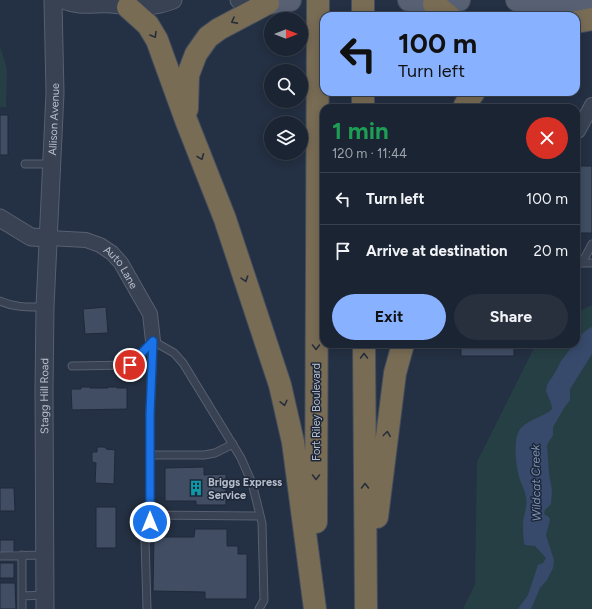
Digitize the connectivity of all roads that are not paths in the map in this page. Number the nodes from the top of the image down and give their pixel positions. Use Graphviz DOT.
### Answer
graph roads {
  1 [pos="53,0"];
  2 [pos="64,0"];
  3 [pos="173,0"];
  4 [pos="239,0"];
  5 [pos="290,0"];
  6 [pos="318,0"];
  7 [pos="363,0"];
  8 [pos="409,0"];
  9 [pos="459,0"];
  10 [pos="517,0"];
  11 [pos="268,3"];
  12 [pos="128,7"];
  13 [pos="592,8"];
  14 [pos="441,10"];
  15 [pos="363,12"];
  16 [pos="592,19"];
  17 [pos="580,21"];
  18 [pos="592,105"];
  19 [pos="186,120"];
  20 [pos="580,126"];
  21 [pos="25,164"];
  22 [pos="52,164"];
  23 [pos="0,218"];
  24 [pos="49,238"];
  25 [pos="592,244"];
  26 [pos="580,262"];
  27 [pos="580,263"];
  28 [pos="592,263"];
  29 [pos="0,301"];
  30 [pos="45,307"];
  31 [pos="153,341"];
  32 [pos="364,348"];
  33 [pos="402,348"];
  34 [pos="72,366"];
  35 [pos="233,444"];
  36 [pos="150,455"];
  37 [pos="150,515"];
  38 [pos="260,516"];
  39 [pos="22,555"];
  40 [pos="44,555"];
  41 [pos="0,556"];
  42 [pos="22,596"];
  43 [pos="44,602"];
  44 [pos="366,603"];
  45 [pos="22,609"];
  46 [pos="147,609"];
  47 [pos="259,609"];
  48 [pos="315,609"];
  1 -- 22 [label="street, Allison Avenue"];
  2 -- 12 [label="street"];
  3 -- 12 [label="street"];
  4 -- 11 [label="street"];
  5 -- 11 [label="main road"];
  6 -- 48 [label="highway, Fort Riley Boulevard, one-way"];
  7 -- 15 [label="highway"];
  8 -- 14 [label="main road"];
  9 -- 14 [label="main road"];
  10 -- 13 [label="main road"];
  11 -- 19 [label="highway, one-way"];
  12 -- 19 [label="highway, one-way"];
  16 -- 17 [label="highway"];
  18 -- 20 [label="street"];
  19 -- 48 [label="highway, one-way"];
  21 -- 22 [label="lane"];
  22 -- 24 [label="street, Allison Avenue"];
  23 -- 24 [label="street"];
  24 -- 30 [label="street, Stagg Hill Road"];
  24 -- 31 [label="street, Auto Lane"];
  25 -- 26 [label="lane"];
  27 -- 28 [label="lane"];
  29 -- 30 [label="lane"];
  30 -- 40 [label="street, Stagg Hill Road"];
  31 -- 34 [label="lane"];
  31 -- 35 [label="lane"];
  31 -- 36 [label="lane"];
  44 -- 32 [label="highway, one-way"];
  44 -- 33 [label="highway, one-way"];
  35 -- 36 [label="lane"];
  35 -- 38 [label="lane"];
  36 -- 37 [label="lane"];
  37 -- 38 [label="lane"];
  37 -- 46 [label="lane"];
  38 -- 47 [label="lane"];
  39 -- 40 [label="lane"];
  39 -- 41 [label="lane"];
  39 -- 42 [label="lane"];
  40 -- 43 [label="street, Stagg Hill Road"];
  42 -- 43 [label="lane"];
  42 -- 45 [label="lane"];
}
